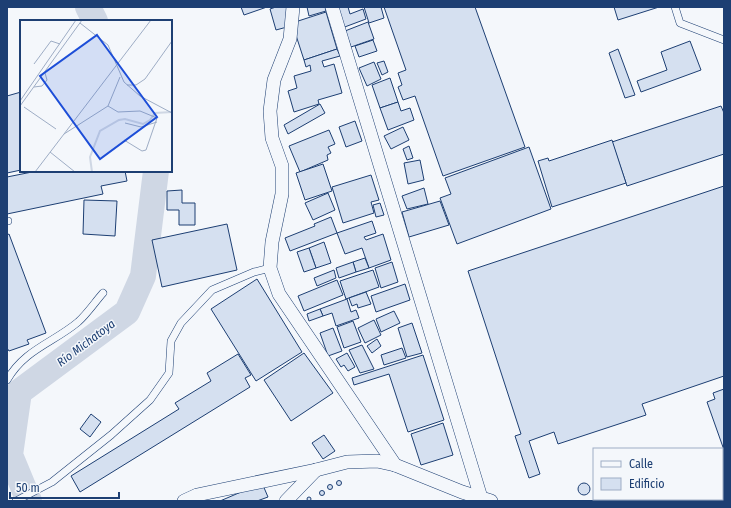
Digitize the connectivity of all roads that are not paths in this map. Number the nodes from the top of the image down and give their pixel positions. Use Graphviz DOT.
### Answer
graph roads {
  1 [pos="293,7"];
  2 [pos="332,7"];
  3 [pos="675,7"];
  4 [pos="724,40"];
  5 [pos="270,268"];
  6 [pos="102,293"];
  7 [pos="7,380"];
  8 [pos="396,465"];
  9 [pos="316,470"];
  10 [pos="485,500"];
  11 [pos="16,501"];
  12 [pos="184,501"];
  13 [pos="286,501"];
  1 -- 5 [label="street"];
  2 -- 10 [label="street"];
  3 -- 4 [label="lane"];
  5 -- 8 [label="street"];
  5 -- 11 [label="lane"];
  6 -- 7 [label="lane"];
  8 -- 9 [label="street"];
  8 -- 10 [label="street"];
  9 -- 12 [label="street"];
  9 -- 13 [label="street"];
}
